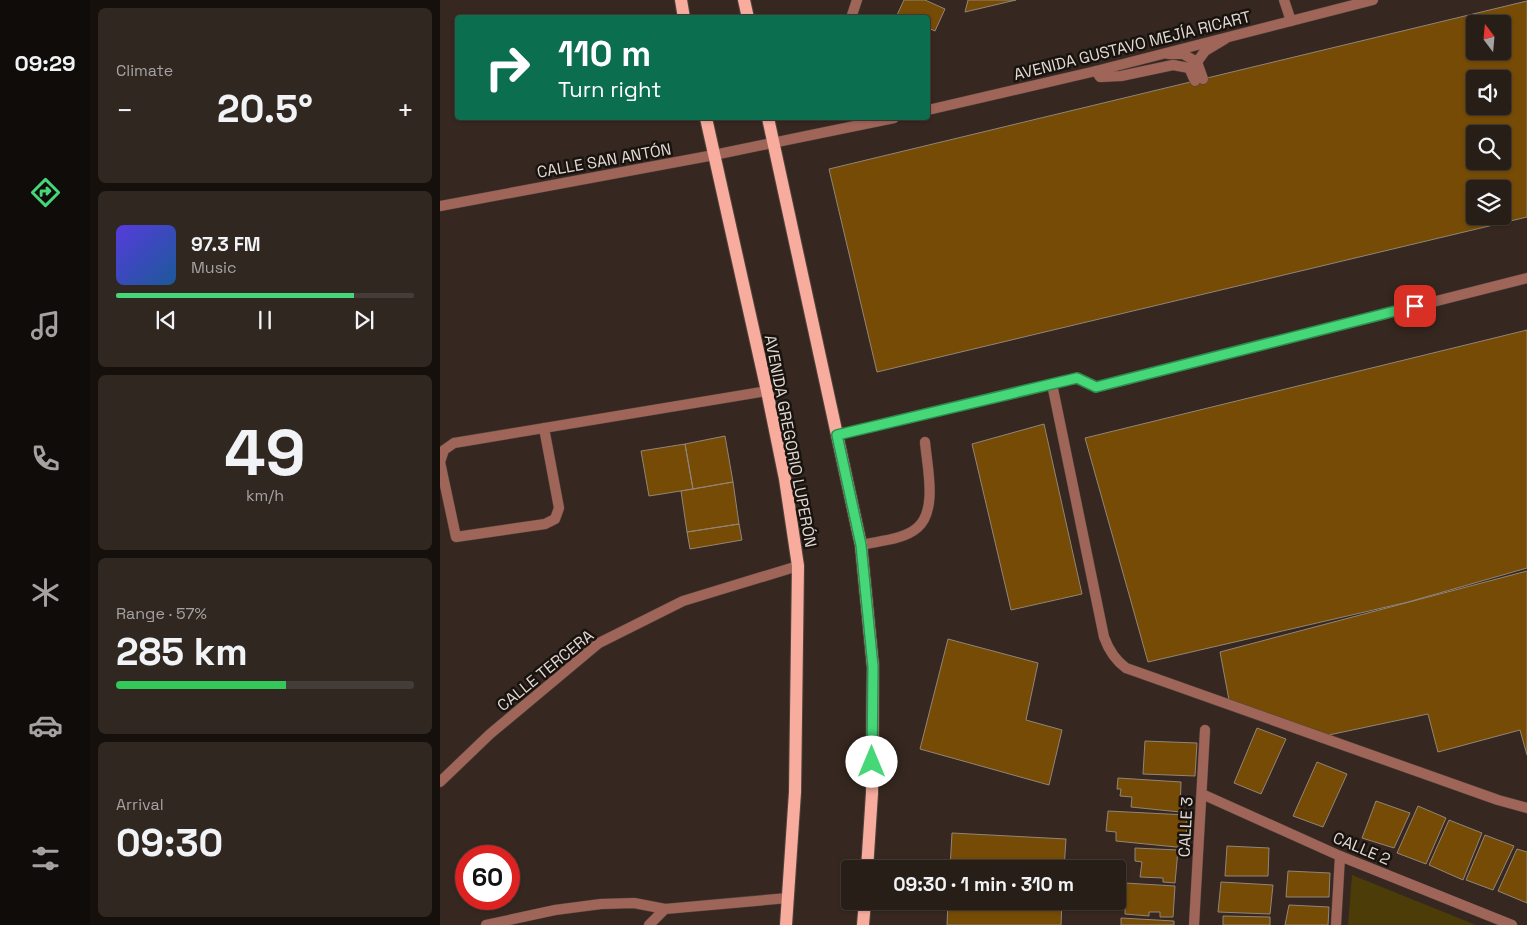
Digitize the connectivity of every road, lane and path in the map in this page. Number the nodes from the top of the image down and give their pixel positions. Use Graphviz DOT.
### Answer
graph roads {
  1 [pos="681,0"];
  2 [pos="744,0"];
  3 [pos="857,0"];
  4 [pos="1284,0"];
  5 [pos="1373,0"];
  6 [pos="684,15"];
  7 [pos="747,15"];
  8 [pos="852,15"];
  9 [pos="1291,21"];
  10 [pos="1226,38"];
  11 [pos="1164,54"];
  12 [pos="1198,62"];
  13 [pos="1096,71"];
  14 [pos="930,110"];
  15 [pos="706,120"];
  16 [pos="768,120"];
  17 [pos="884,120"];
  18 [pos="773,142"];
  19 [pos="714,155"];
  20 [pos="440,206"];
  21 [pos="1527,278"];
  22 [pos="1052,384"];
  23 [pos="767,390"];
  24 [pos="544,428"];
  25 [pos="837,435"];
  26 [pos="924,442"];
  27 [pos="440,462"];
  28 [pos="861,545"];
  29 [pos="798,566"];
  30 [pos="1205,730"];
  31 [pos="440,782"];
  32 [pos="1202,794"];
  33 [pos="1527,808"];
  34 [pos="1340,856"];
  35 [pos="868,860"];
  36 [pos="788,898"];
  37 [pos="665,909"];
  38 [pos="864,910"];
  39 [pos="486,925"];
  40 [pos="649,925"];
  41 [pos="786,925"];
  42 [pos="863,925"];
  43 [pos="1194,925"];
  44 [pos="1336,925"];
  45 [pos="1512,925"];
  1 -- 6 [label="main road"];
  2 -- 7 [label="main road"];
  3 -- 8 [label="street"];
  4 -- 9 [label="street"];
  5 -- 9 [label="street, AVENIDA GUSTAVO MEJÍA RICART"];
  9 -- 10 [label="street, AVENIDA GUSTAVO MEJÍA RICART"];
  10 -- 11 [label="street, AVENIDA GUSTAVO MEJÍA RICART"];
  10 -- 12 [label="street"];
  11 -- 12 [label="street"];
  11 -- 13 [label="street, AVENIDA GUSTAVO MEJÍA RICART"];
  12 -- 13 [label="street"];
  13 -- 14 [label="street, AVENIDA GUSTAVO MEJÍA RICART"];
  15 -- 19 [label="main road, AVENIDA GREGORIO LUPERÓN"];
  16 -- 18 [label="main road"];
  17 -- 18 [label="street"];
  18 -- 19 [label="street, CALLE SAN ANTÓN"];
  18 -- 25 [label="main road"];
  19 -- 20 [label="street, CALLE SAN ANTÓN"];
  19 -- 23 [label="main road, AVENIDA GREGORIO LUPERÓN"];
  21 -- 22 [label="street"];
  22 -- 25 [label="street"];
  22 -- 33 [label="street"];
  23 -- 24 [label="street"];
  23 -- 29 [label="main road, AVENIDA GREGORIO LUPERÓN"];
  24 -- 27 [label="street"];
  24 -- 27 [label="street"];
  25 -- 28 [label="main road"];
  26 -- 28 [label="street"];
  28 -- 35 [label="main road"];
  29 -- 31 [label="street, CALLE TERCERA"];
  29 -- 36 [label="main road, AVENIDA GREGORIO LUPERÓN"];
  30 -- 32 [label="street, CALLE 3"];
  32 -- 34 [label="street, CALLE 2"];
  32 -- 43 [label="street, CALLE 3"];
  34 -- 44 [label="street"];
  34 -- 45 [label="street, CALLE 2"];
  36 -- 37 [label="street"];
  36 -- 41 [label="main road, AVENIDA GREGORIO LUPERÓN"];
  37 -- 39 [label="street"];
  37 -- 40 [label="street"];
  38 -- 42 [label="main road"];
}
